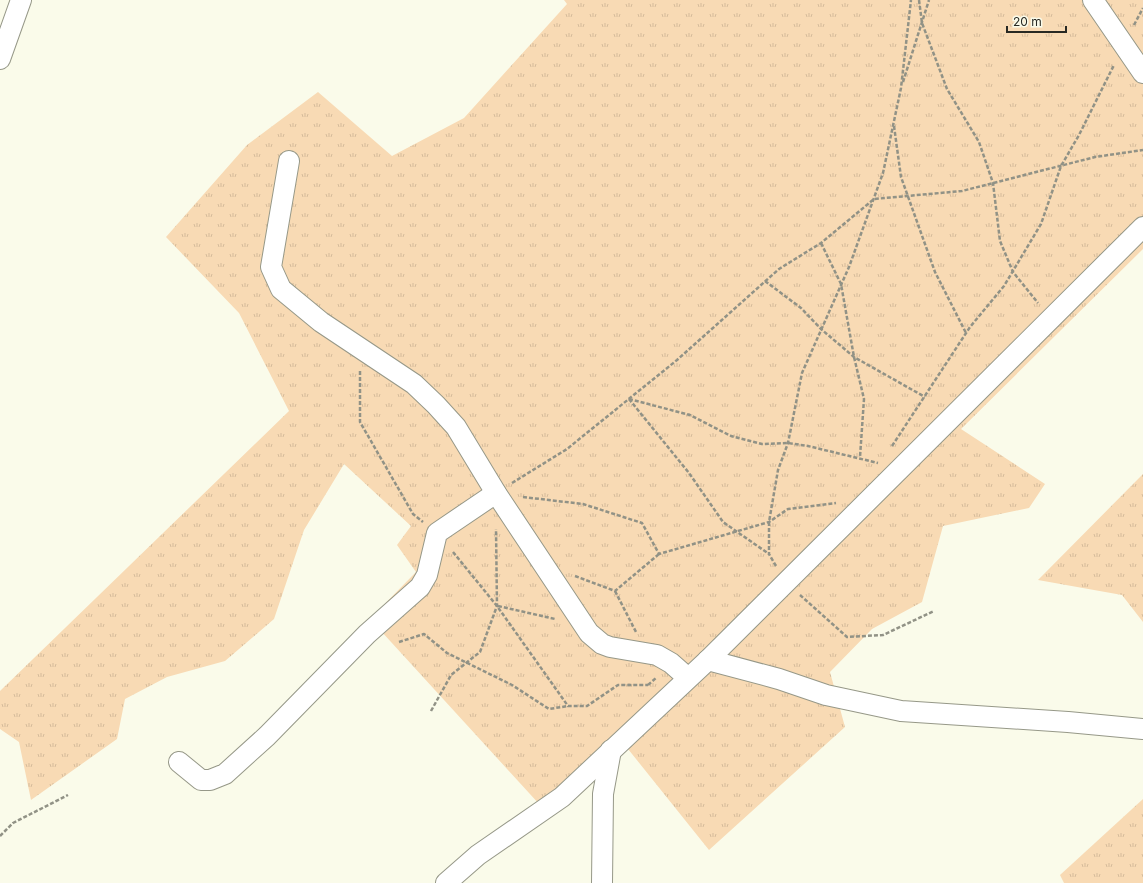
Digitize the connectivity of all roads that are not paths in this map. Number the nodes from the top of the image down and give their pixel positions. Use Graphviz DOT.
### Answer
graph roads {
  1 [pos="21,0"];
  2 [pos="1093,0"];
  3 [pos="0,58"];
  4 [pos="1143,73"];
  5 [pos="289,161"];
  6 [pos="1143,227"];
  7 [pos="496,493"];
  8 [pos="708,660"];
  9 [pos="688,678"];
  10 [pos="1143,729"];
  11 [pos="611,750"];
  12 [pos="179,762"];
  13 [pos="446,883"];
  14 [pos="602,883"];
  1 -- 3 [label="street"];
  2 -- 4 [label="street"];
  5 -- 7 [label="street"];
  6 -- 8 [label="street"];
  7 -- 9 [label="street"];
  7 -- 12 [label="street"];
  8 -- 9 [label="street"];
  8 -- 10 [label="street"];
  9 -- 11 [label="street"];
  11 -- 13 [label="street"];
  11 -- 14 [label="street"];
}
